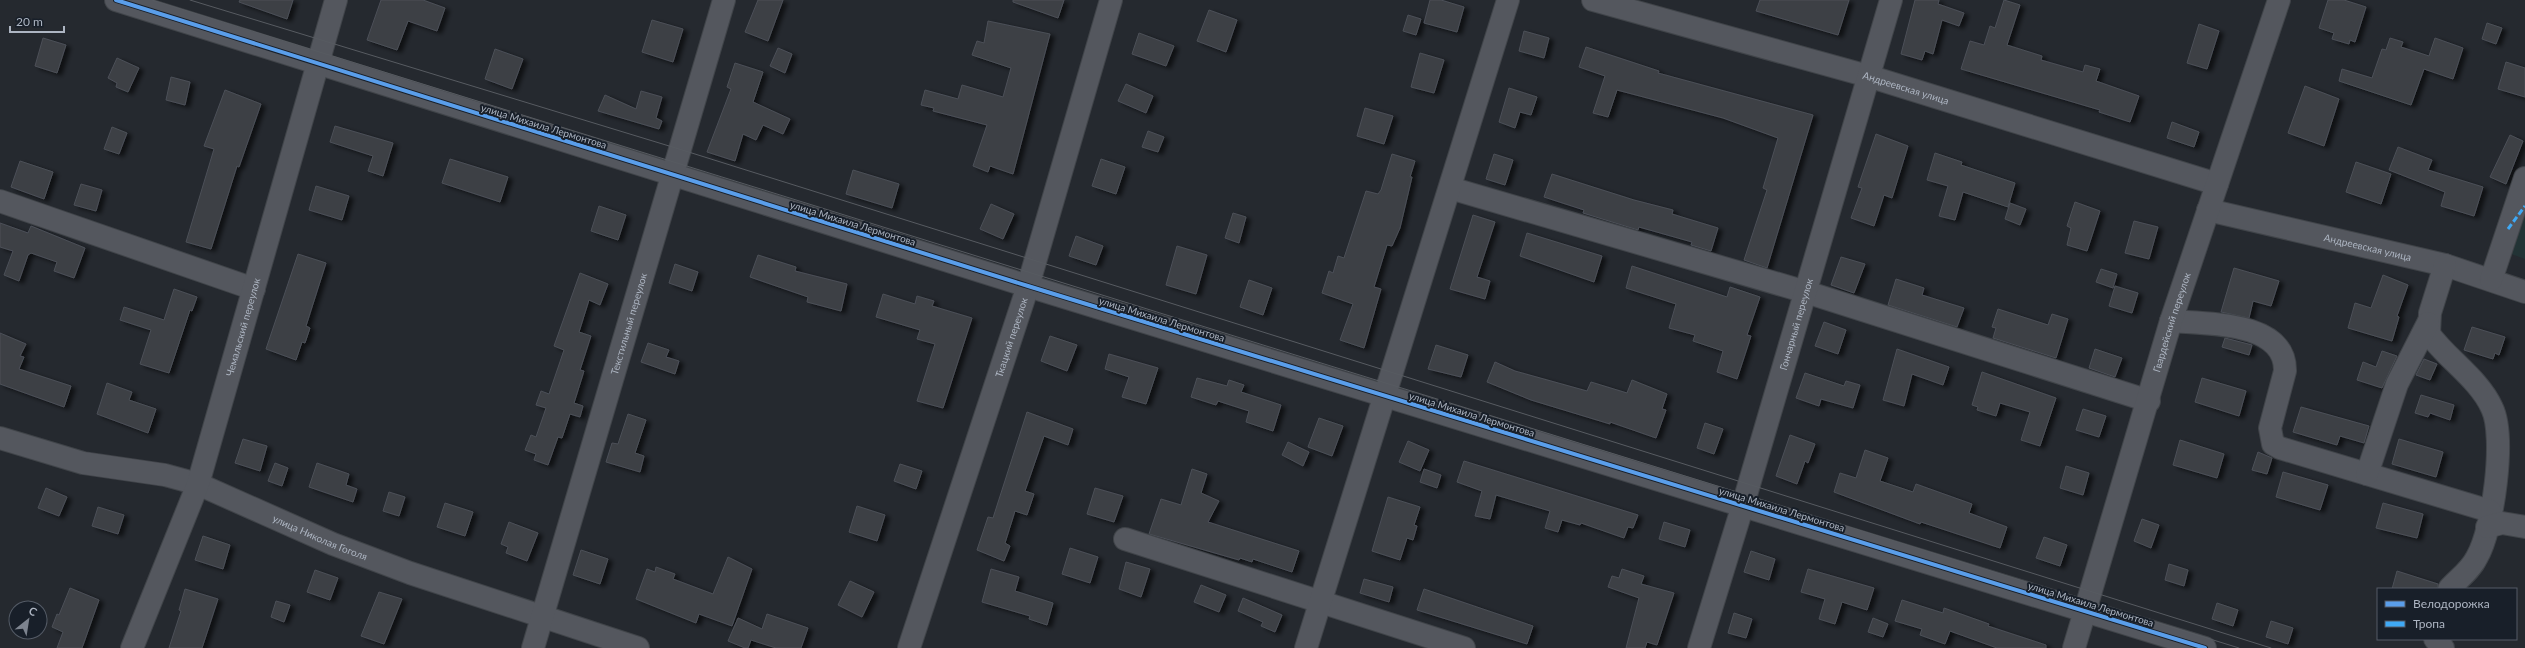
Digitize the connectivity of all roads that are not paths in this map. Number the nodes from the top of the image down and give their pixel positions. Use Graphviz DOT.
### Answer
graph roads {
  1 [pos="116,0"];
  2 [pos="336,0"];
  3 [pos="724,0"];
  4 [pos="1111,0"];
  5 [pos="1508,0"];
  6 [pos="1593,0"];
  7 [pos="1891,0"];
  8 [pos="2279,0"];
  9 [pos="316,63"];
  10 [pos="1868,76"];
  11 [pos="671,174"];
  12 [pos="2525,178"];
  13 [pos="2217,184"];
  14 [pos="1450,188"];
  15 [pos="0,201"];
  16 [pos="2208,210"];
  17 [pos="2445,266"];
  18 [pos="2491,280"];
  19 [pos="1028,286"];
  20 [pos="254,289"];
  21 [pos="1806,292"];
  22 [pos="2525,292"];
  23 [pos="2171,321"];
  24 [pos="2428,323"];
  25 [pos="1383,395"];
  26 [pos="2149,401"];
  27 [pos="0,438"];
  28 [pos="2366,474"];
  29 [pos="198,484"];
  30 [pos="1743,505"];
  31 [pos="2488,519"];
  32 [pos="2525,527"];
  33 [pos="1125,539"];
  34 [pos="2449,588"];
  35 [pos="1322,602"];
  36 [pos="2084,610"];
  37 [pos="542,618"];
  38 [pos="2436,640"];
  39 [pos="132,648"];
  40 [pos="533,648"];
  41 [pos="638,648"];
  42 [pos="909,648"];
  43 [pos="1306,648"];
  44 [pos="1464,648"];
  45 [pos="1699,648"];
  46 [pos="2074,648"];
  47 [pos="2205,648"];
  48 [pos="2442,648"];
  1 -- 9 [label="street, улица Михаила Лермонтова"];
  2 -- 9 [label="street, Чемальский переулок"];
  3 -- 11 [label="street, Текстильный переулок"];
  4 -- 19 [label="street, Ткацкий переулок"];
  5 -- 14 [label="street"];
  6 -- 10 [label="street, Андреевская улица"];
  7 -- 10 [label="street, Гончарный переулок"];
  8 -- 13 [label="street, Гвардейский переулок"];
  9 -- 11 [label="street, улица Михаила Лермонтова"];
  9 -- 20 [label="street, Чемальский переулок"];
  10 -- 13 [label="street, Андреевская улица"];
  10 -- 21 [label="street, Гончарный переулок"];
  11 -- 19 [label="street, улица Михаила Лермонтова"];
  11 -- 37 [label="street, Текстильный переулок"];
  12 -- 18 [label="street"];
  13 -- 16 [label="street, Гвардейский переулок"];
  14 -- 21 [label="street"];
  14 -- 25 [label="street"];
  15 -- 20 [label="street"];
  16 -- 17 [label="street, Андреевская улица"];
  16 -- 23 [label="street, Гвардейский переулок"];
  17 -- 18 [label="street, Андреевская улица"];
  17 -- 24 [label="street"];
  18 -- 22 [label="street, Андреевская улица"];
  19 -- 25 [label="street, улица Михаила Лермонтова"];
  19 -- 42 [label="street, Ткацкий переулок"];
  20 -- 29 [label="street, Чемальский переулок"];
  21 -- 26 [label="street"];
  21 -- 30 [label="street, Гончарный переулок"];
  23 -- 26 [label="street, Гвардейский переулок"];
  23 -- 28 [label="street"];
  24 -- 28 [label="street"];
  24 -- 31 [label="street"];
  25 -- 30 [label="street, улица Михаила Лермонтова"];
  25 -- 35 [label="street"];
  26 -- 36 [label="street, Гвардейский переулок"];
  27 -- 29 [label="street, улица Николая Гоголя"];
  28 -- 31 [label="street"];
  29 -- 37 [label="street, улица Николая Гоголя"];
  29 -- 39 [label="street, Чемальский переулок"];
  30 -- 36 [label="street, улица Михаила Лермонтова"];
  30 -- 45 [label="street, Гончарный переулок"];
  31 -- 32 [label="street"];
  31 -- 34 [label="street"];
  33 -- 35 [label="street"];
  35 -- 43 [label="street"];
  35 -- 44 [label="street"];
  36 -- 46 [label="street, Гвардейский переулок"];
  36 -- 47 [label="street, улица Михаила Лермонтова"];
  37 -- 40 [label="street, Текстильный переулок"];
  37 -- 41 [label="street, улица Николая Гоголя"];
  38 -- 48 [label="street"];
}
